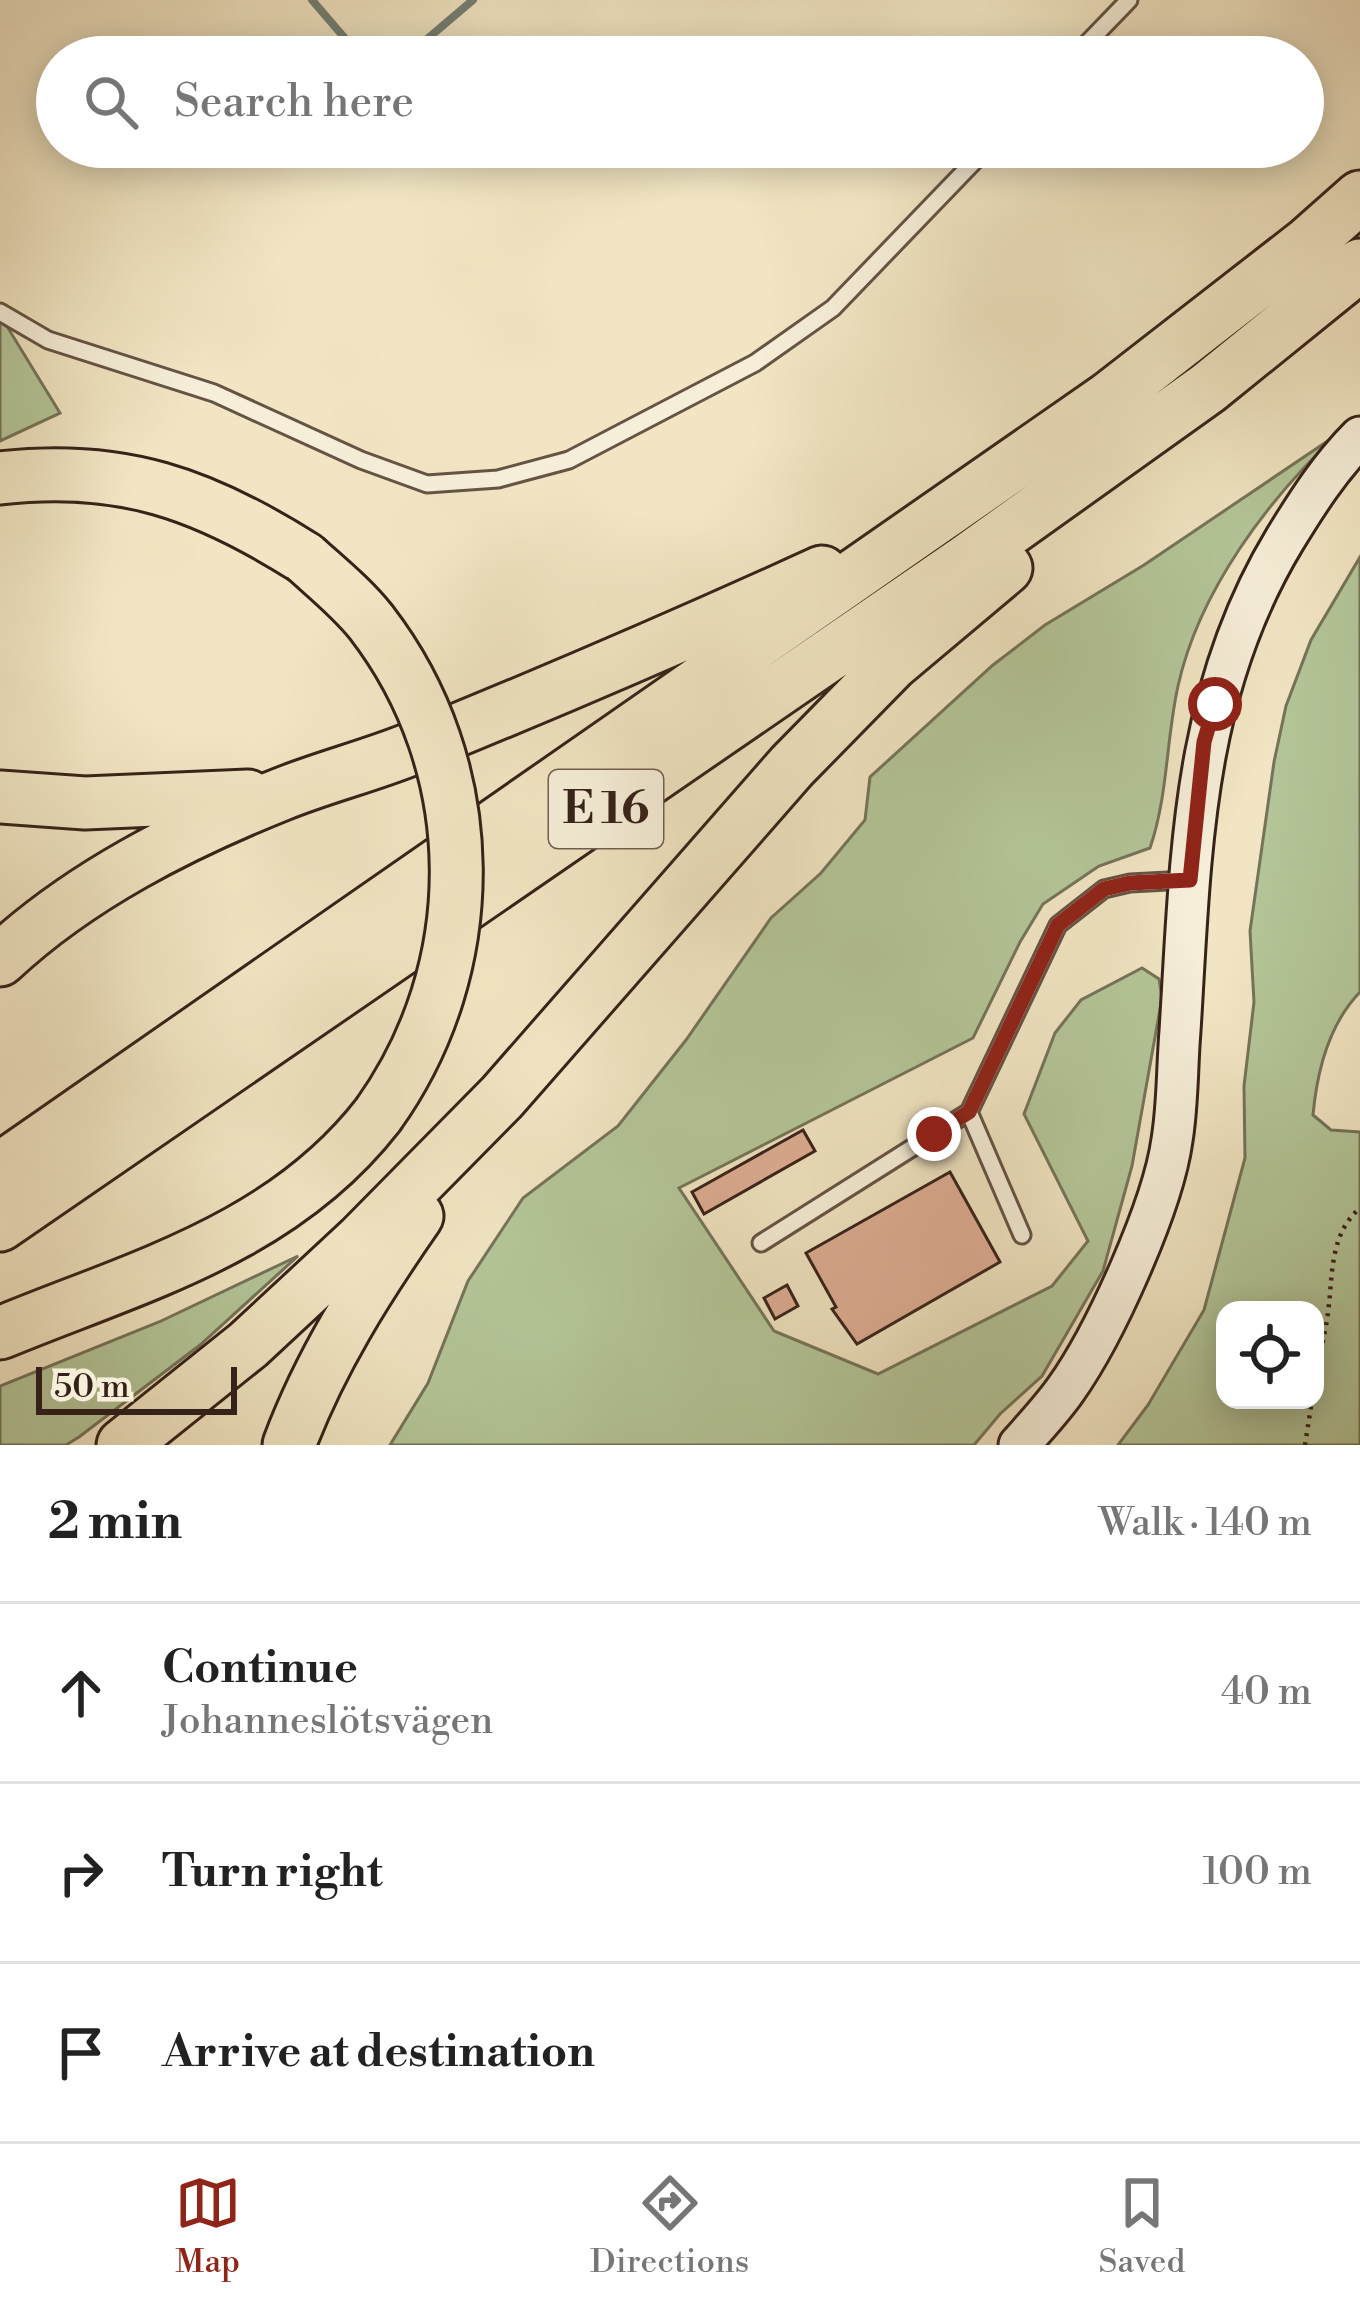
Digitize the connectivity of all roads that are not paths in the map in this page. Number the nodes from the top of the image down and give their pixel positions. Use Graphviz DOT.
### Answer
graph roads {
  1 [pos="1129,0"];
  2 [pos="1094,36"];
  3 [pos="968,168"];
  4 [pos="1360,197"];
  5 [pos="1360,266"];
  6 [pos="0,312"];
  7 [pos="1208,388"];
  8 [pos="1360,437"];
  9 [pos="0,478"];
  10 [pos="937,520"];
  11 [pos="284,793"];
  12 [pos="0,796"];
  13 [pos="1190,880"];
  14 [pos="0,960"];
  15 [pos="502,1097"];
  16 [pos="969,1112"];
  17 [pos="0,1169"];
  18 [pos="0,1226"];
  19 [pos="1022,1235"];
  20 [pos="761,1243"];
  21 [pos="0,1334"];
  22 [pos="124,1445"];
  23 [pos="290,1445"];
  24 [pos="1019,1445"];
  1 -- 2 [label="lane"];
  3 -- 6 [label="lane"];
  4 -- 10 [label="highway, E 16"];
  5 -- 7 [label="highway, E 16"];
  7 -- 15 [label="highway"];
  7 -- 18 [label="highway, E 16"];
  8 -- 13 [label="main road"];
  9 -- 21 [label="highway, bridge"];
  10 -- 11 [label="highway"];
  10 -- 17 [label="highway, E 16"];
  11 -- 12 [label="highway"];
  11 -- 14 [label="highway"];
  13 -- 16 [label="lane"];
  13 -- 24 [label="main road"];
  15 -- 22 [label="highway"];
  15 -- 23 [label="highway"];
  16 -- 19 [label="lane"];
  16 -- 20 [label="lane"];
}
